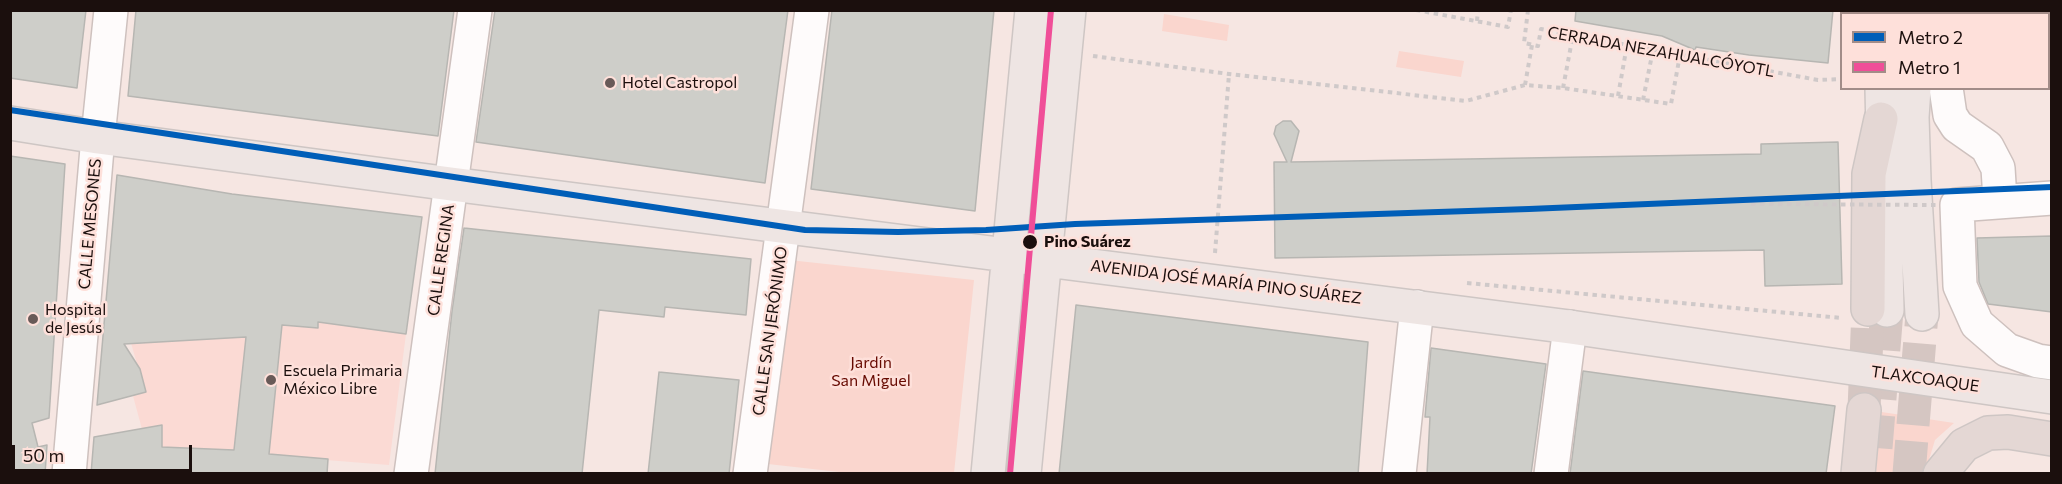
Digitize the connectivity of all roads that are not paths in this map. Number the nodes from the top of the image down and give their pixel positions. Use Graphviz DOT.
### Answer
graph roads {
  1 [pos="111,10"];
  2 [pos="475,10"];
  3 [pos="812,10"];
  4 [pos="1032,10"];
  5 [pos="1069,10"];
  6 [pos="1914,90"];
  7 [pos="1946,90"];
  8 [pos="1882,104"];
  9 [pos="10,123"];
  10 [pos="98,137"];
  11 [pos="451,184"];
  12 [pos="2052,198"];
  13 [pos="2000,200"];
  14 [pos="784,227"];
  15 [pos="1008,255"];
  16 [pos="1044,258"];
  17 [pos="1417,307"];
  18 [pos="1870,313"];
  19 [pos="1922,314"];
  20 [pos="1570,327"];
  21 [pos="1799,361"];
  22 [pos="2052,363"];
  23 [pos="2052,397"];
  24 [pos="1864,410"];
  25 [pos="2052,439"];
  26 [pos="69,474"];
  27 [pos="411,474"];
  28 [pos="750,474"];
  29 [pos="988,474"];
  30 [pos="1024,474"];
  31 [pos="1399,474"];
  32 [pos="1551,474"];
  33 [pos="1858,474"];
  34 [pos="1940,474"];
  1 -- 10 [label="street, CALLE MESONES"];
  2 -- 11 [label="street, CALLE REGINA"];
  3 -- 14 [label="street, CALLE SAN JERÓNIMO"];
  4 -- 15 [label="main road"];
  5 -- 16 [label="main road"];
  6 -- 19 [label="main road"];
  7 -- 13 [label="street"];
  8 -- 18 [label="highway"];
  9 -- 10 [label="main road, AVENIDA JOSÉ MARÍA PINO SUÁREZ"];
  10 -- 11 [label="main road, AVENIDA JOSÉ MARÍA PINO SUÁREZ"];
  10 -- 26 [label="street, CALLE MESONES"];
  11 -- 14 [label="main road, AVENIDA JOSÉ MARÍA PINO SUÁREZ"];
  11 -- 27 [label="street, CALLE REGINA"];
  12 -- 13 [label="street"];
  13 -- 22 [label="street"];
  14 -- 15 [label="main road, AVENIDA JOSÉ MARÍA PINO SUÁREZ"];
  14 -- 28 [label="street, CALLE SAN JERÓNIMO"];
  15 -- 16 [label="main road, AVENIDA JOSÉ MARÍA PINO SUÁREZ"];
  15 -- 29 [label="main road"];
  16 -- 17 [label="main road, AVENIDA JOSÉ MARÍA PINO SUÁREZ"];
  16 -- 30 [label="main road"];
  17 -- 20 [label="main road, AVENIDA JOSÉ MARÍA PINO SUÁREZ"];
  17 -- 31 [label="street"];
  20 -- 21 [label="main road, AVENIDA JOSÉ MARÍA PINO SUÁREZ"];
  20 -- 32 [label="street"];
  21 -- 23 [label="main road, TLAXCOAQUE"];
  24 -- 33 [label="highway"];
  25 -- 34 [label="highway"];
}
